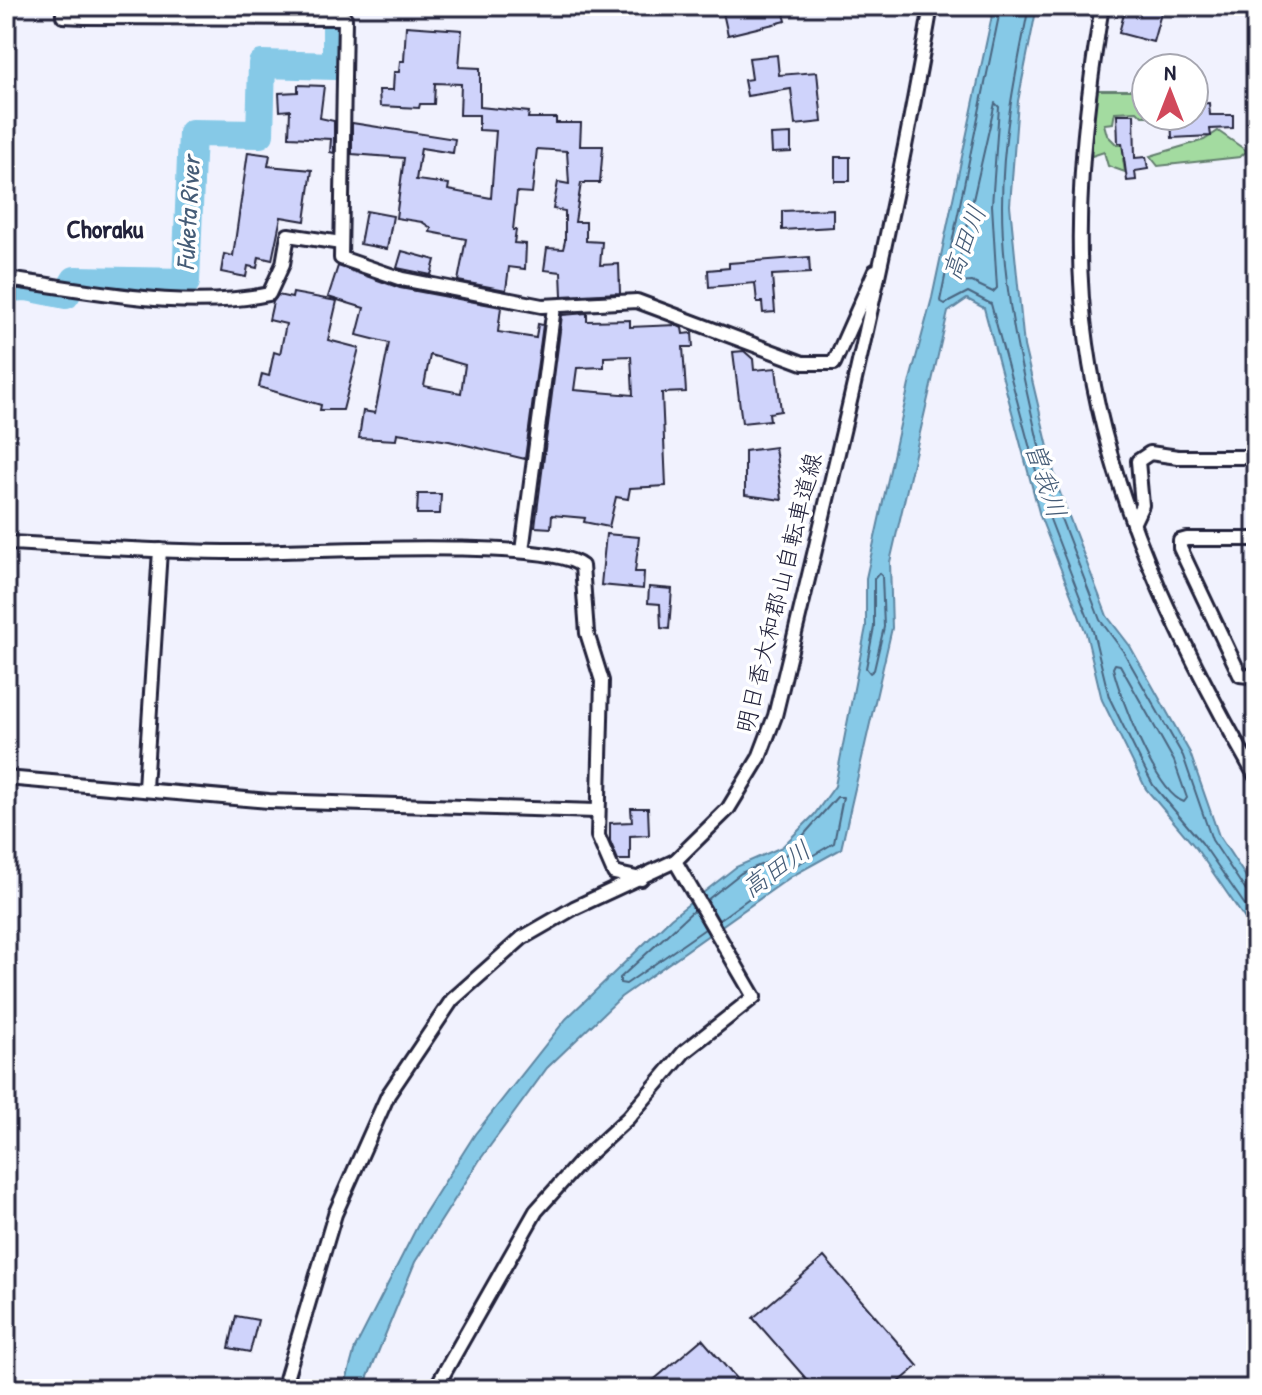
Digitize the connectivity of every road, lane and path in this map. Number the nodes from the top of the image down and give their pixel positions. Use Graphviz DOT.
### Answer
graph roads {
  1 [pos="63,6"];
  2 [pos="931,6"];
  3 [pos="1102,6"];
  4 [pos="341,243"];
  5 [pos="884,253"];
  6 [pos="6,279"];
  7 [pos="554,307"];
  8 [pos="1256,457"];
  9 [pos="1133,524"];
  10 [pos="1256,539"];
  11 [pos="6,543"];
  12 [pos="160,550"];
  13 [pos="522,551"];
  14 [pos="1256,677"];
  15 [pos="1256,777"];
  16 [pos="6,778"];
  17 [pos="145,788"];
  18 [pos="596,811"];
  19 [pos="677,864"];
  20 [pos="641,879"];
  21 [pos="283,1389"];
  22 [pos="435,1389"];
  1 -- 4 [label="street"];
  2 -- 5 [label="street, 明日香大和郡山自転車道線"];
  3 -- 9 [label="street"];
  4 -- 6 [label="street"];
  4 -- 7 [label="street"];
  5 -- 7 [label="street"];
  5 -- 19 [label="street, 明日香大和郡山自転車道線"];
  7 -- 13 [label="street"];
  8 -- 9 [label="street"];
  9 -- 15 [label="street"];
  10 -- 14 [label="street"];
  11 -- 12 [label="street"];
  12 -- 13 [label="street"];
  12 -- 17 [label="street"];
  13 -- 18 [label="street"];
  16 -- 17 [label="street"];
  17 -- 18 [label="street"];
  18 -- 20 [label="street"];
  19 -- 20 [label="street, 明日香大和郡山自転車道線"];
  19 -- 22 [label="street"];
  20 -- 21 [label="street, 明日香大和郡山自転車道線"];
}
